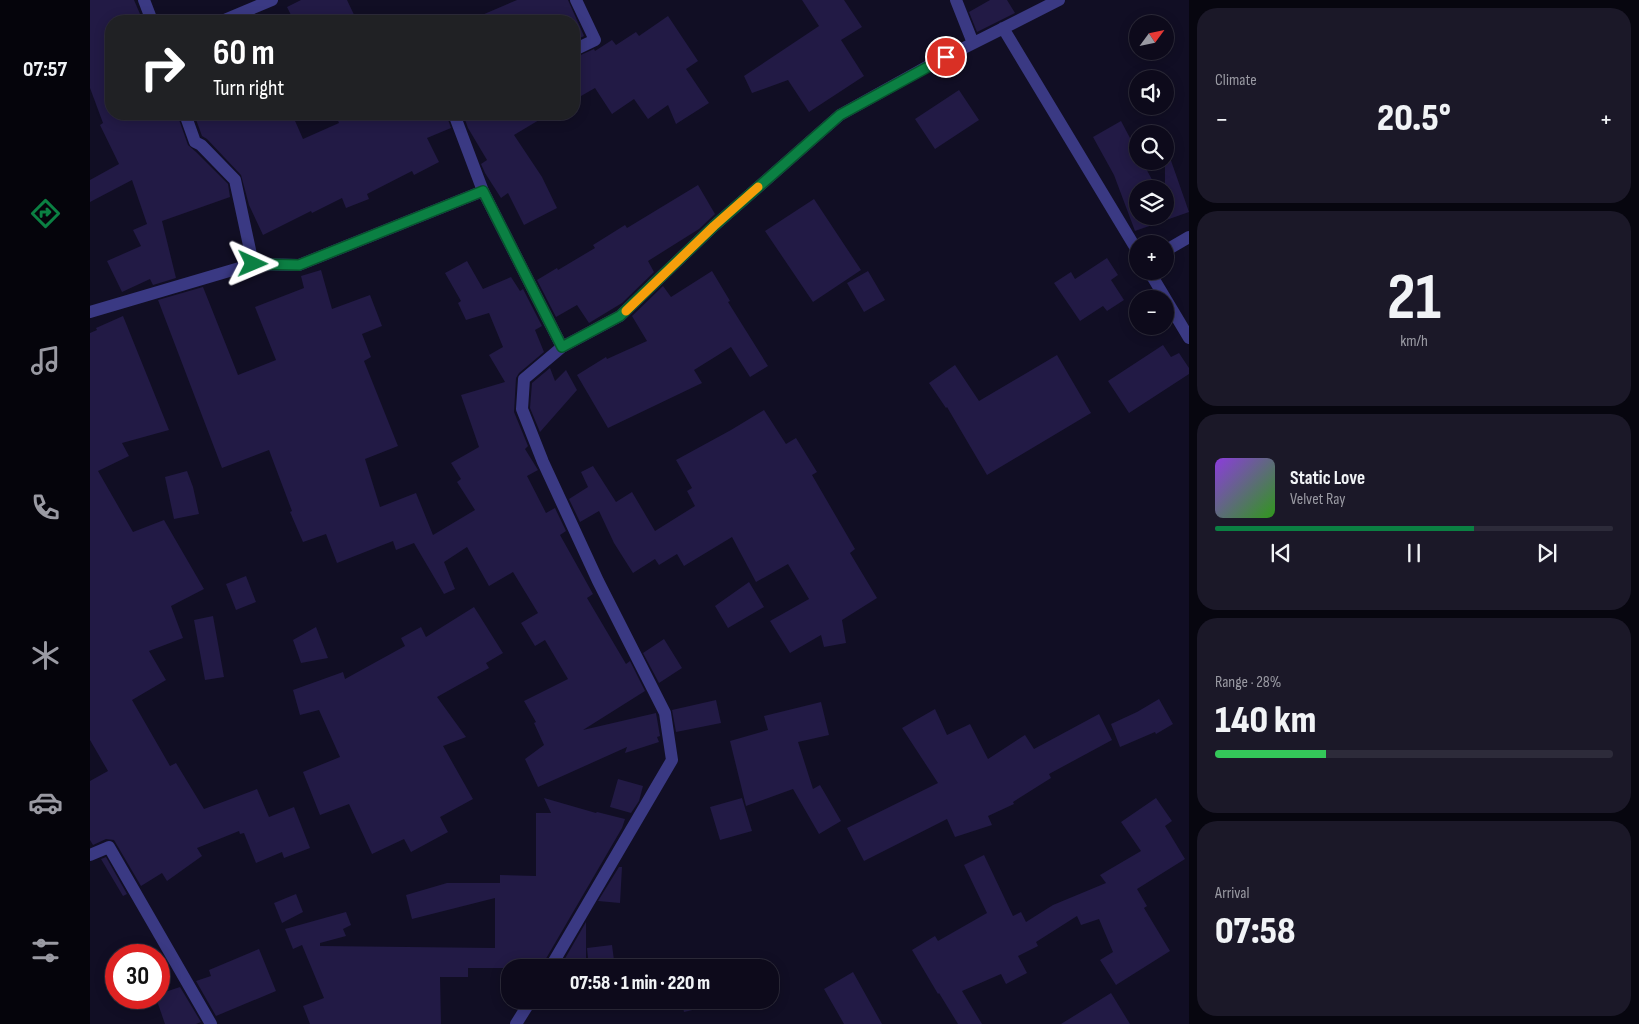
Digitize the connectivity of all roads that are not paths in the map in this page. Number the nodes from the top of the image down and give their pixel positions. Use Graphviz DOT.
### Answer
graph roads {
  1 [pos="144,0"];
  2 [pos="272,0"];
  3 [pos="576,0"];
  4 [pos="956,0"];
  5 [pos="1059,0"];
  6 [pos="150,15"];
  7 [pos="236,15"];
  8 [pos="1003,28"];
  9 [pos="973,43"];
  10 [pos="580,47"];
  11 [pos="187,120"];
  12 [pos="456,120"];
  13 [pos="483,191"];
  14 [pos="1129,237"];
  15 [pos="1189,237"];
  16 [pos="1174,246"];
  17 [pos="253,264"];
  18 [pos="1154,280"];
  19 [pos="90,312"];
  20 [pos="1189,338"];
  21 [pos="562,347"];
  22 [pos="90,855"];
  23 [pos="555,959"];
  24 [pos="525,1009"];
  25 [pos="211,1024"];
  26 [pos="516,1024"];
  1 -- 6 [label="street"];
  2 -- 7 [label="street"];
  3 -- 10 [label="street"];
  4 -- 9 [label="street"];
  5 -- 8 [label="street"];
  8 -- 9 [label="street"];
  8 -- 14 [label="street"];
  9 -- 21 [label="street"];
  11 -- 17 [label="street"];
  12 -- 13 [label="street"];
  13 -- 17 [label="street"];
  13 -- 21 [label="street"];
  15 -- 16 [label="street"];
  17 -- 19 [label="street"];
  18 -- 20 [label="street"];
  21 -- 23 [label="street"];
  22 -- 25 [label="street"];
  24 -- 26 [label="street"];
}
